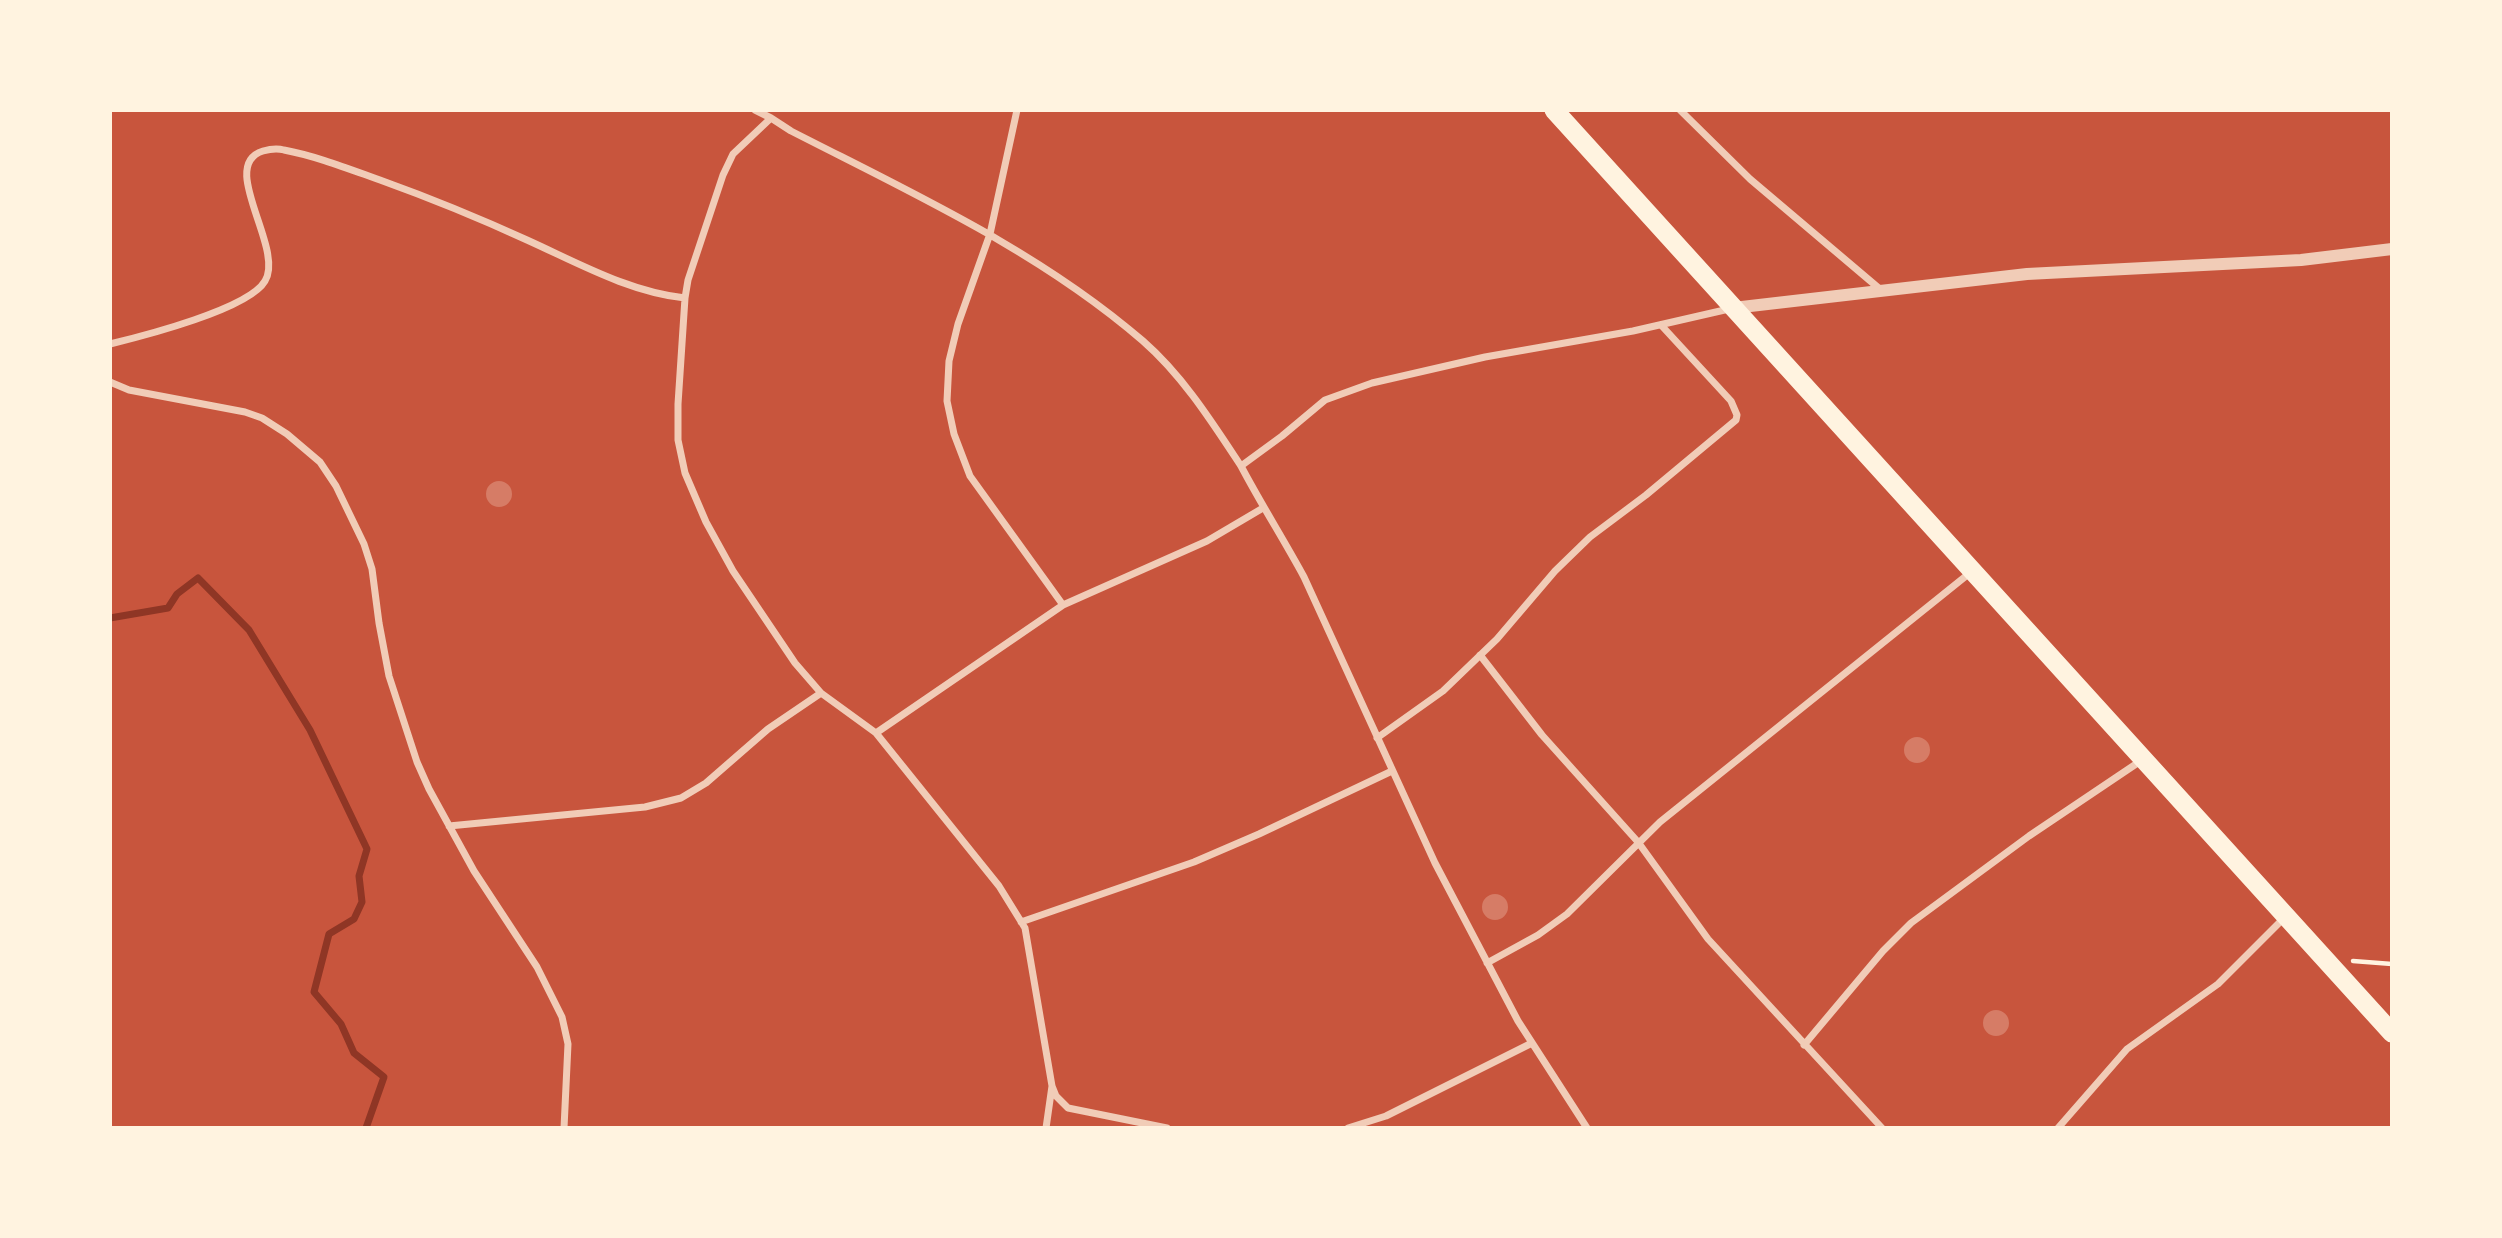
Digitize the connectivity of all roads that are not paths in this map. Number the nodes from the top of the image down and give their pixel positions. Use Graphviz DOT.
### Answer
graph roads {
  1 [pos="755,110"];
  2 [pos="1017,110"];
  3 [pos="1554,110"];
  4 [pos="1680,110"];
  5 [pos="771,118"];
  6 [pos="989,234"];
  7 [pos="2392,249"];
  8 [pos="1882,291"];
  9 [pos="685,298"];
  10 [pos="1733,308"];
  11 [pos="1661,325"];
  12 [pos="110,344"];
  13 [pos="110,382"];
  14 [pos="1241,466"];
  15 [pos="1263,508"];
  16 [pos="1971,571"];
  17 [pos="1063,605"];
  18 [pos="1480,655"];
  19 [pos="821,693"];
  20 [pos="876,733"];
  21 [pos="1377,738"];
  22 [pos="2143,760"];
  23 [pos="1392,771"];
  24 [pos="449,826"];
  25 [pos="1637,842"];
  26 [pos="2286,917"];
  27 [pos="1021,922"];
  28 [pos="1488,963"];
  29 [pos="2392,1033"];
  30 [pos="1532,1043"];
  31 [pos="1804,1045"];
  32 [pos="1052,1086"];
  33 [pos="564,1128"];
  34 [pos="1046,1128"];
  35 [pos="1167,1128"];
  36 [pos="1348,1128"];
  37 [pos="1587,1128"];
  38 [pos="1882,1128"];
  39 [pos="2058,1128"];
  1 -- 5 [label="street"];
  2 -- 6 [label="street"];
  3 -- 10 [label="highway"];
  4 -- 8 [label="street"];
  5 -- 6 [label="street"];
  5 -- 9 [label="street"];
  6 -- 14 [label="street"];
  6 -- 17 [label="street"];
  7 -- 8 [label="street"];
  8 -- 10 [label="street"];
  9 -- 12 [label="street"];
  9 -- 19 [label="street"];
  10 -- 11 [label="street"];
  10 -- 16 [label="highway"];
  11 -- 14 [label="street"];
  11 -- 18 [label="street"];
  13 -- 24 [label="street"];
  14 -- 15 [label="street"];
  15 -- 17 [label="street"];
  15 -- 21 [label="street"];
  16 -- 22 [label="highway"];
  16 -- 25 [label="street"];
  17 -- 20 [label="street"];
  18 -- 21 [label="street"];
  18 -- 25 [label="street"];
  19 -- 20 [label="street"];
  19 -- 24 [label="street"];
  20 -- 27 [label="street"];
  21 -- 23 [label="street"];
  22 -- 26 [label="highway"];
  22 -- 31 [label="street"];
  23 -- 27 [label="street"];
  23 -- 28 [label="street"];
  24 -- 33 [label="street"];
  25 -- 28 [label="street"];
  25 -- 31 [label="street"];
  26 -- 29 [label="highway"];
  26 -- 39 [label="street"];
  27 -- 32 [label="street"];
  28 -- 30 [label="street"];
  30 -- 36 [label="street"];
  30 -- 37 [label="street"];
  31 -- 38 [label="street"];
  32 -- 34 [label="street"];
  32 -- 35 [label="street"];
}
